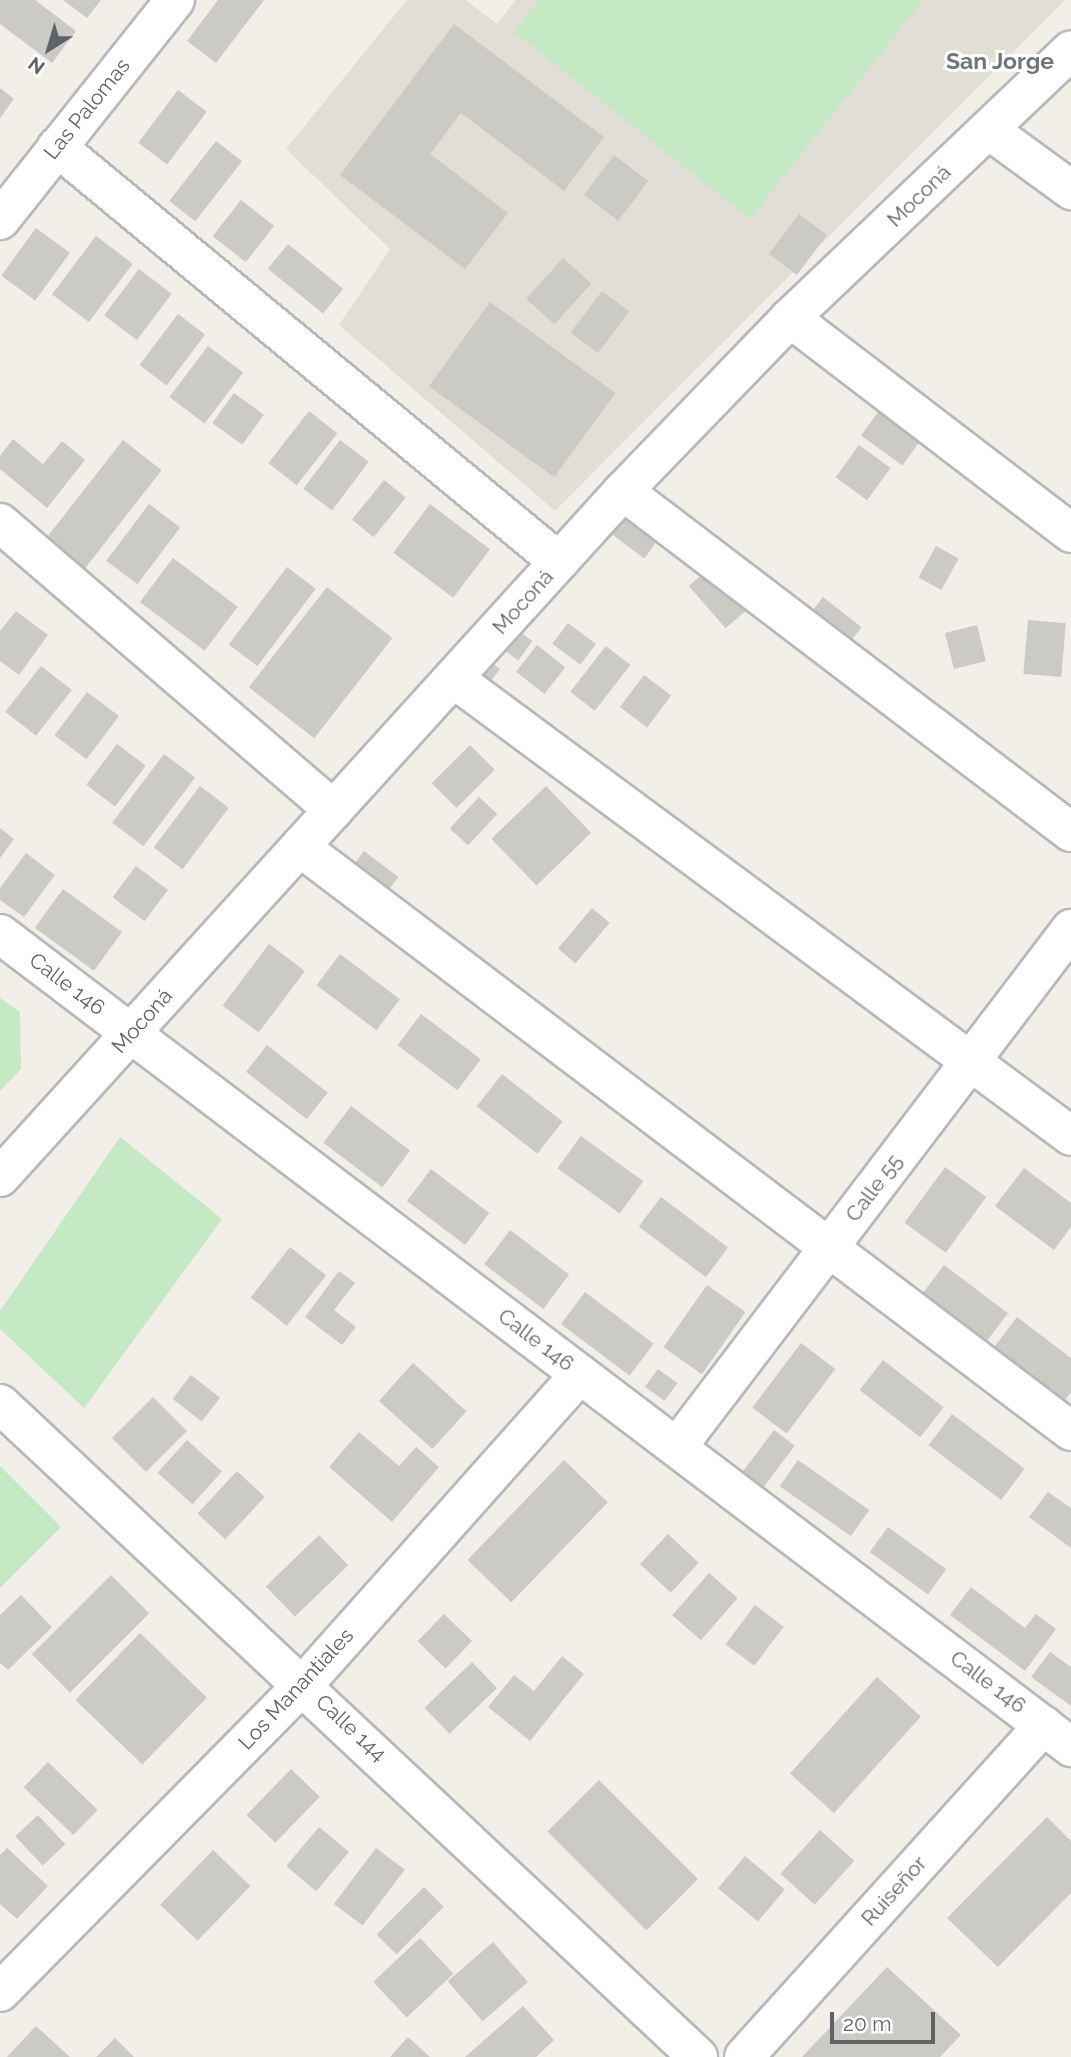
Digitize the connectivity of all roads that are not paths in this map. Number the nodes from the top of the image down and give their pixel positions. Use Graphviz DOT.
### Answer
graph roads {
  1 [pos="175,0"];
  2 [pos="1071,50"];
  3 [pos="989,130"];
  4 [pos="57,147"];
  5 [pos="1071,190"];
  6 [pos="0,220"];
  7 [pos="790,318"];
  8 [pos="623,491"];
  9 [pos="0,523"];
  10 [pos="1071,533"];
  11 [pos="559,562"];
  12 [pos="453,678"];
  13 [pos="334,810"];
  14 [pos="1071,832"];
  15 [pos="300,847"];
  16 [pos="1071,929"];
  17 [pos="0,934"];
  18 [pos="131,1033"];
  19 [pos="971,1060"];
  20 [pos="1071,1136"];
  21 [pos="0,1177"];
  22 [pos="829,1247"];
  23 [pos="580,1374"];
  24 [pos="0,1404"];
  25 [pos="1071,1431"];
  26 [pos="677,1447"];
  27 [pos="304,1684"];
  28 [pos="1058,1736"];
  29 [pos="0,1992"];
  30 [pos="698,2057"];
  31 [pos="744,2057"];
  1 -- 4 [label="street, Las Palomas"];
  2 -- 3 [label="street, Moconá"];
  3 -- 5 [label="street"];
  3 -- 7 [label="street, Moconá"];
  4 -- 6 [label="street, Las Palomas"];
  4 -- 11 [label="street"];
  7 -- 8 [label="street, Moconá"];
  7 -- 10 [label="street"];
  8 -- 11 [label="street, Moconá"];
  8 -- 14 [label="street"];
  9 -- 13 [label="street"];
  11 -- 12 [label="street, Moconá"];
  12 -- 13 [label="street, Moconá"];
  12 -- 19 [label="street"];
  13 -- 15 [label="street, Moconá"];
  15 -- 18 [label="street, Moconá"];
  15 -- 22 [label="street"];
  16 -- 19 [label="street, Calle 55"];
  17 -- 18 [label="street, Calle 146"];
  18 -- 21 [label="street, Moconá"];
  18 -- 23 [label="street, Calle 146"];
  19 -- 20 [label="street"];
  19 -- 22 [label="street, Calle 55"];
  22 -- 25 [label="street"];
  22 -- 26 [label="street, Calle 55"];
  23 -- 26 [label="street, Calle 146"];
  23 -- 27 [label="street, Los Manantiales"];
  24 -- 27 [label="street, Calle 144"];
  26 -- 28 [label="street, Calle 146"];
  27 -- 29 [label="street, Los Manantiales"];
  27 -- 30 [label="street, Calle 144"];
  28 -- 31 [label="street, Ruiseñor"];
}
